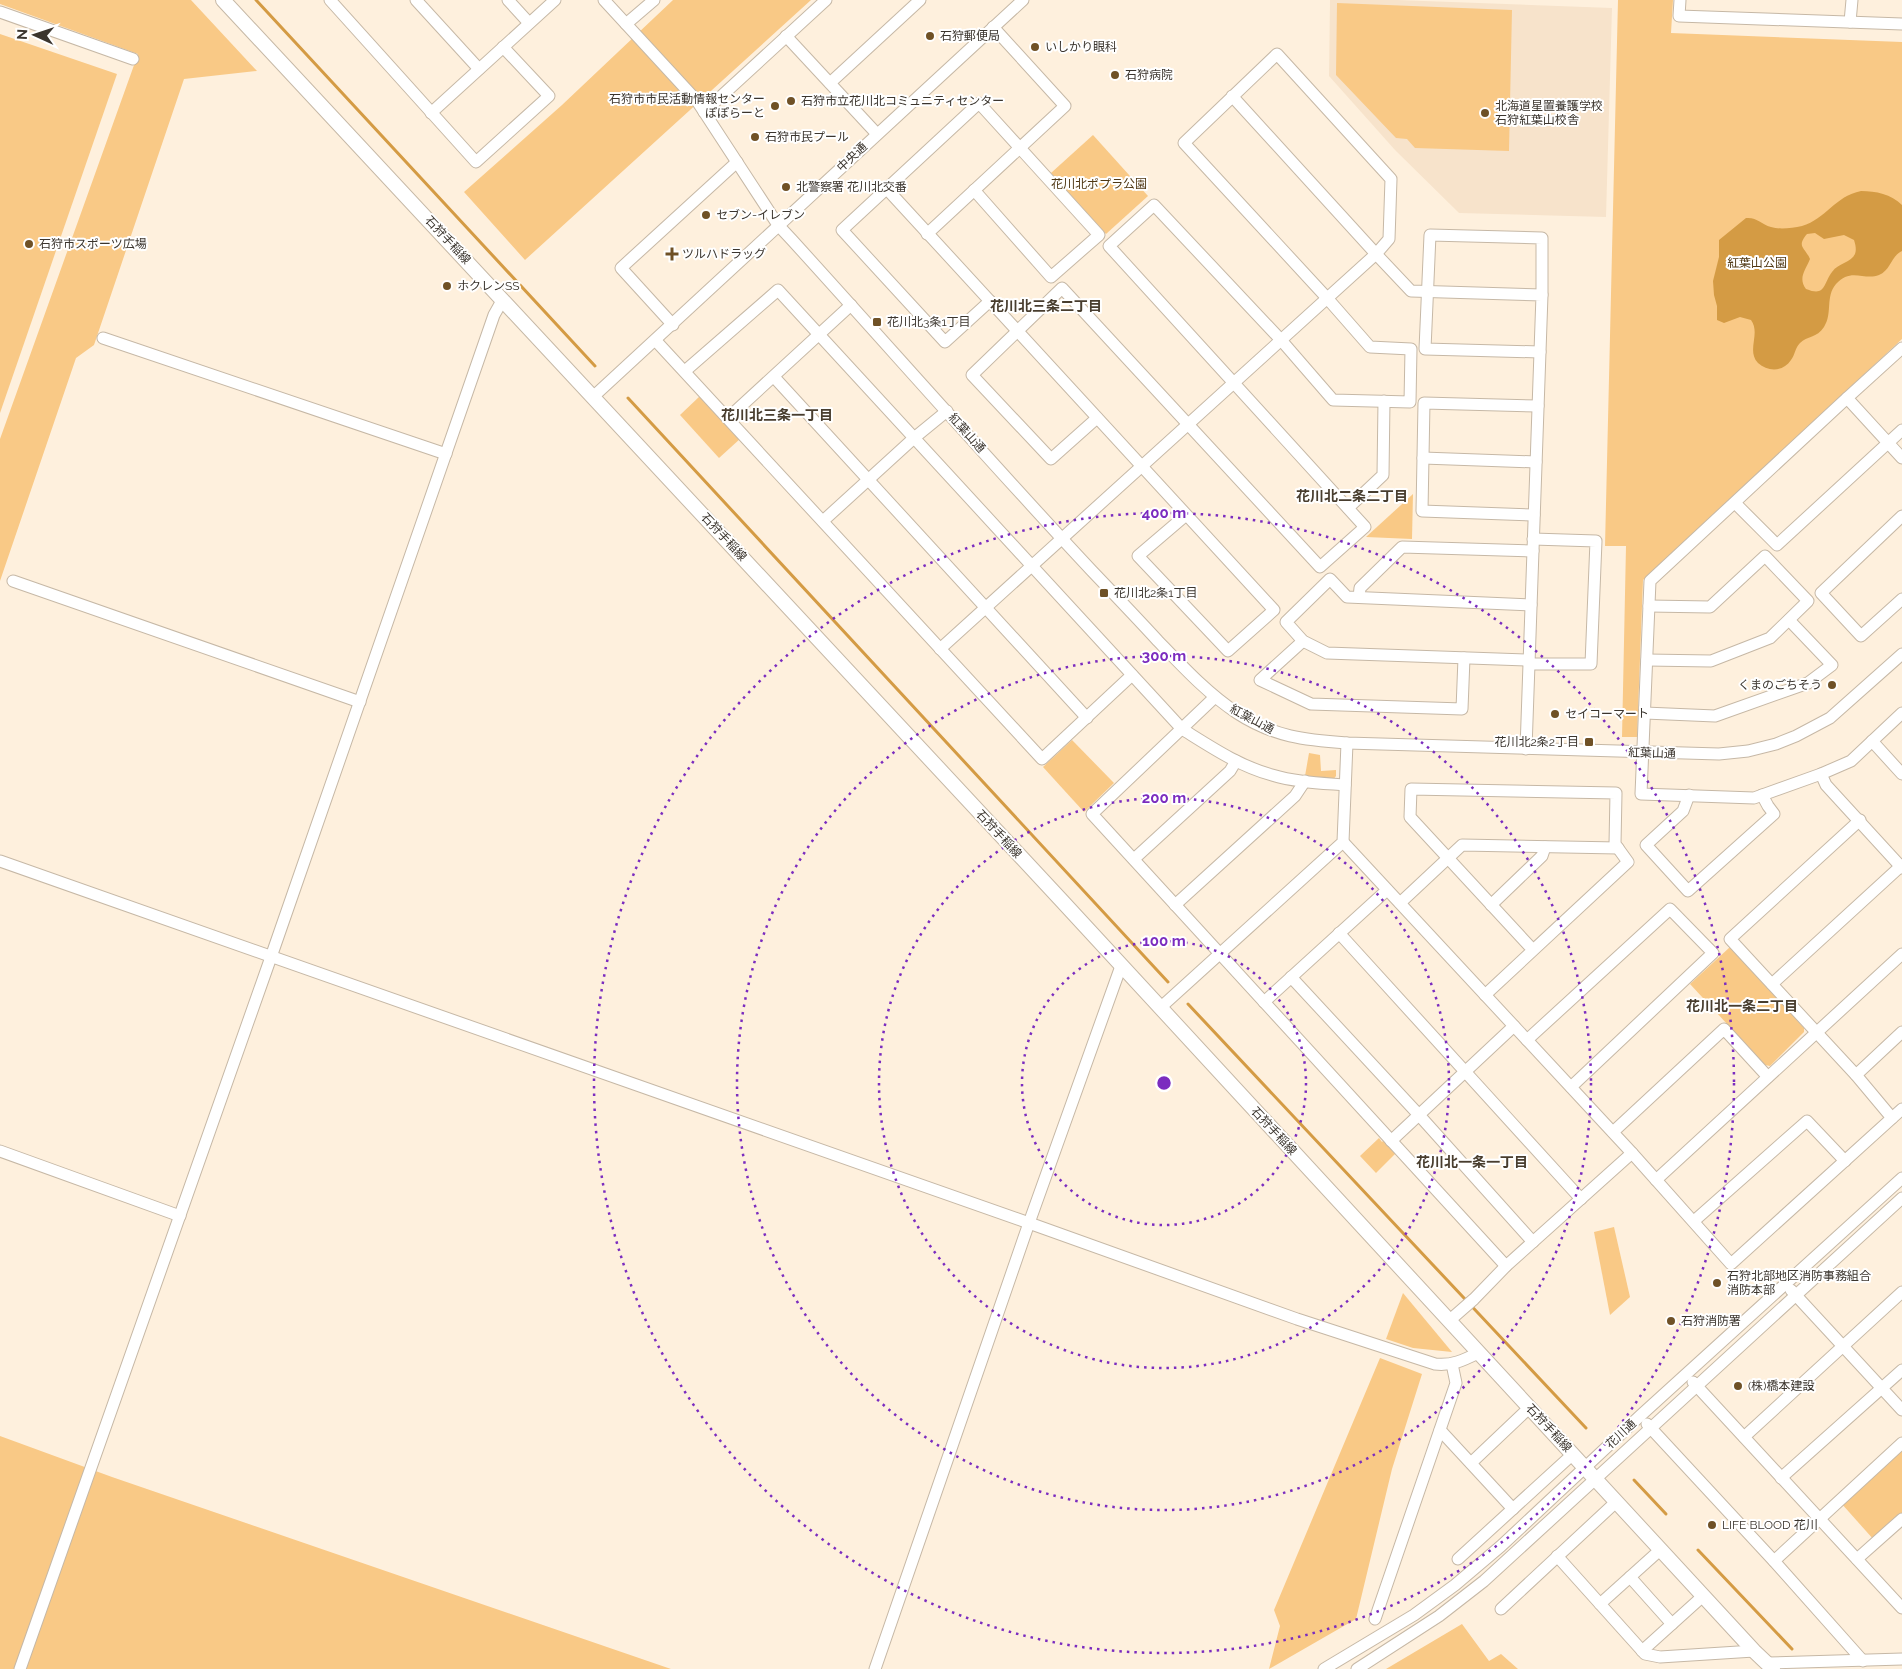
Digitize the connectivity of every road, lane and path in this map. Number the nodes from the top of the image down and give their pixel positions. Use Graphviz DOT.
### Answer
graph roads {
  1 [pos="223,0"];
  2 [pos="416,0"];
  3 [pos="508,0"];
  4 [pos="555,0"];
  5 [pos="604,0"];
  6 [pos="654,0"];
  7 [pos="826,0"];
  8 [pos="920,0"];
  9 [pos="1022,0"];
  10 [pos="1680,0"];
  11 [pos="1852,0"];
  12 [pos="334,1"];
  13 [pos="0,12"];
  14 [pos="1850,22"];
  15 [pos="530,23"];
  16 [pos="626,24"];
  17 [pos="1902,24"];
  18 [pos="993,27"];
  19 [pos="786,36"];
  20 [pos="503,47"];
  21 [pos="134,59"];
  22 [pos="479,69"];
  23 [pos="830,83"];
  24 [pos="1232,96"];
  25 [pos="704,112"];
  26 [pos="432,113"];
  27 [pos="877,134"];
  28 [pos="1020,148"];
  29 [pos="737,162"];
  30 [pos="886,188"];
  31 [pos="974,190"];
  32 [pos="778,225"];
  33 [pos="928,234"];
  34 [pos="1376,254"];
  35 [pos="1427,291"];
  36 [pos="1542,295"];
  37 [pos="1327,298"];
  38 [pos="503,299"];
  39 [pos="990,301"];
  40 [pos="850,305"];
  41 [pos="673,325"];
  42 [pos="1017,331"];
  43 [pos="819,334"];
  44 [pos="103,338"];
  45 [pos="1281,340"];
  46 [pos="656,341"];
  47 [pos="1902,348"];
  48 [pos="1540,352"];
  49 [pos="685,371"];
  50 [pos="774,377"];
  51 [pos="1233,383"];
  52 [pos="594,396"];
  53 [pos="1847,398"];
  54 [pos="1384,401"];
  55 [pos="1538,406"];
  56 [pos="947,411"];
  57 [pos="728,418"];
  58 [pos="1097,418"];
  59 [pos="1188,423"];
  60 [pos="1902,430"];
  61 [pos="914,438"];
  62 [pos="1888,443"];
  63 [pos="446,454"];
  64 [pos="1423,458"];
  65 [pos="1902,458"];
  66 [pos="1536,462"];
  67 [pos="1141,466"];
  68 [pos="868,480"];
  69 [pos="1734,503"];
  70 [pos="1348,508"];
  71 [pos="1186,515"];
  72 [pos="1534,515"];
  73 [pos="1902,516"];
  74 [pos="823,521"];
  75 [pos="1061,538"];
  76 [pos="1533,545"];
  77 [pos="1031,566"];
  78 [pos="13,581"];
  79 [pos="1359,597"];
  80 [pos="1902,599"];
  81 [pos="1531,605"];
  82 [pos="1649,606"];
  83 [pos="986,607"];
  84 [pos="1789,620"];
  85 [pos="1303,641"];
  86 [pos="940,649"];
  87 [pos="1902,654"];
  88 [pos="1464,658"];
  89 [pos="1647,660"];
  90 [pos="1529,662"];
  91 [pos="1132,675"];
  92 [pos="1215,697"];
  93 [pos="360,702"];
  94 [pos="1645,713"];
  95 [pos="1902,713"];
  96 [pos="1087,718"];
  97 [pos="1182,729"];
  98 [pos="1872,741"];
  99 [pos="1347,743"];
  100 [pos="1526,749"];
  101 [pos="1643,752"];
  102 [pos="1236,761"];
  103 [pos="1821,774"];
  104 [pos="1902,774"];
  105 [pos="1305,781"];
  106 [pos="1345,785"];
  107 [pos="1689,795"];
  108 [pos="1762,795"];
  109 [pos="1860,820"];
  110 [pos="1343,842"];
  111 [pos="1545,847"];
  112 [pos="1618,848"];
  113 [pos="1448,858"];
  114 [pos="1134,859"];
  115 [pos="0,861"];
  116 [pos="1902,866"];
  117 [pos="1387,890"];
  118 [pos="1400,903"];
  119 [pos="1176,905"];
  120 [pos="1491,905"];
  121 [pos="1339,933"];
  122 [pos="1532,950"];
  123 [pos="1220,954"];
  124 [pos="1902,954"];
  125 [pos="271,957"];
  126 [pos="1121,966"];
  127 [pos="1291,977"];
  128 [pos="1772,984"];
  129 [pos="1485,995"];
  130 [pos="1264,1002"];
  131 [pos="1160,1008"];
  132 [pos="1514,1026"];
  133 [pos="1816,1032"];
  134 [pos="1902,1032"];
  135 [pos="1528,1040"];
  136 [pos="1466,1071"];
  137 [pos="1856,1075"];
  138 [pos="1768,1077"];
  139 [pos="1571,1087"];
  140 [pos="1902,1109"];
  141 [pos="1419,1115"];
  142 [pos="1892,1118"];
  143 [pos="1613,1132"];
  144 [pos="1391,1141"];
  145 [pos="0,1151"];
  146 [pos="1632,1153"];
  147 [pos="1845,1161"];
  148 [pos="1902,1178"];
  149 [pos="1656,1180"];
  150 [pos="1884,1194"];
  151 [pos="1582,1199"];
  152 [pos="1898,1202"];
  153 [pos="1902,1215"];
  154 [pos="180,1216"];
  155 [pos="1694,1221"];
  156 [pos="1029,1223"];
  157 [pos="1533,1242"];
  158 [pos="1506,1266"];
  159 [pos="1786,1284"];
  160 [pos="1902,1292"];
  161 [pos="1796,1295"];
  162 [pos="1450,1320"];
  163 [pos="1844,1347"];
  164 [pos="1478,1353"];
  165 [pos="1452,1364"];
  166 [pos="1902,1370"];
  167 [pos="1687,1375"];
  168 [pos="1697,1386"];
  169 [pos="1882,1388"];
  170 [pos="1529,1408"];
  171 [pos="1902,1410"];
  172 [pos="1640,1416"];
  173 [pos="1651,1428"];
  174 [pos="1440,1430"];
  175 [pos="1744,1437"];
  176 [pos="1902,1443"];
  177 [pos="1572,1454"];
  178 [pos="1471,1463"];
  179 [pos="1585,1467"];
  180 [pos="1782,1478"];
  181 [pos="1595,1479"];
  182 [pos="1616,1502"];
  183 [pos="1513,1508"];
  184 [pos="1819,1518"];
  185 [pos="1902,1519"];
  186 [pos="1660,1550"];
  187 [pos="1558,1556"];
  188 [pos="1857,1559"];
  189 [pos="1458,1560"];
  190 [pos="1774,1561"];
  191 [pos="1630,1577"];
  192 [pos="1703,1596"];
  193 [pos="1900,1603"];
  194 [pos="1600,1604"];
  195 [pos="1501,1609"];
  196 [pos="1375,1619"];
  197 [pos="1672,1624"];
  198 [pos="1642,1651"];
  199 [pos="1754,1651"];
  200 [pos="1902,1659"];
  201 [pos="1863,1661"];
  202 [pos="1770,1666"];
  203 [pos="20,1669"];
  204 [pos="875,1669"];
  205 [pos="1324,1669"];
  206 [pos="1357,1669"];
  1 -- 38 [label="main road, 石狩手稲線"];
  2 -- 22 [label="street"];
  3 -- 15 [label="street"];
  4 -- 15 [label="street"];
  5 -- 16 [label="street, 紅葉山通"];
  6 -- 16 [label="street"];
  7 -- 19 [label="street"];
  8 -- 23 [label="street"];
  9 -- 18 [label="street, 中央通"];
  10 -- 14 [label="street"];
  11 -- 14 [label="street"];
  12 -- 26 [label="street"];
  13 -- 21 [label="street"];
  14 -- 17 [label="street"];
  15 -- 20 [label="street"];
  16 -- 25 [label="street, 紅葉山通"];
  18 -- 27 [label="street, 中央通"];
  18 -- 28 [label="street"];
  19 -- 23 [label="street"];
  19 -- 25 [label="street"];
  20 -- 22 [label="street"];
  20 -- 26 [label="street"];
  22 -- 26 [label="street"];
  23 -- 27 [label="street"];
  24 -- 34 [label="street"];
  24 -- 34 [label="street"];
  24 -- 37 [label="street"];
  25 -- 29 [label="street, 紅葉山通"];
  27 -- 32 [label="street, 中央通"];
  28 -- 30 [label="street"];
  28 -- 31 [label="street"];
  28 -- 31 [label="street"];
  29 -- 32 [label="street, 紅葉山通"];
  29 -- 41 [label="street"];
  30 -- 33 [label="street"];
  30 -- 39 [label="street"];
  31 -- 33 [label="street"];
  32 -- 40 [label="street, 紅葉山通"];
  32 -- 41 [label="street, 中央通"];
  33 -- 39 [label="street"];
  34 -- 35 [label="street"];
  34 -- 37 [label="street"];
  35 -- 36 [label="street"];
  35 -- 36 [label="street"];
  35 -- 48 [label="street"];
  36 -- 48 [label="street"];
  37 -- 45 [label="street"];
  37 -- 54 [label="street"];
  38 -- 52 [label="main road, 石狩手稲線"];
  38 -- 63 [label="street"];
  39 -- 42 [label="street"];
  40 -- 43 [label="street"];
  40 -- 56 [label="street, 紅葉山通"];
  41 -- 46 [label="street, 中央通"];
  42 -- 58 [label="street"];
  42 -- 58 [label="street"];
  42 -- 59 [label="street"];
  43 -- 49 [label="street"];
  43 -- 50 [label="street"];
  43 -- 61 [label="street"];
  44 -- 63 [label="street"];
  45 -- 51 [label="street"];
  45 -- 51 [label="street"];
  45 -- 54 [label="street"];
  46 -- 49 [label="street"];
  46 -- 52 [label="street, 中央通"];
  47 -- 53 [label="street"];
  48 -- 55 [label="street"];
  49 -- 57 [label="street"];
  50 -- 57 [label="street"];
  50 -- 68 [label="street"];
  51 -- 59 [label="street"];
  51 -- 70 [label="street"];
  52 -- 126 [label="main road, 石狩手稲線"];
  53 -- 62 [label="street"];
  53 -- 69 [label="street"];
  54 -- 70 [label="street"];
  55 -- 64 [label="street"];
  55 -- 66 [label="street"];
  56 -- 61 [label="street"];
  56 -- 75 [label="street, 紅葉山通"];
  57 -- 74 [label="street"];
  58 -- 67 [label="street"];
  59 -- 67 [label="street"];
  59 -- 70 [label="street"];
  60 -- 62 [label="street"];
  61 -- 68 [label="street"];
  61 -- 77 [label="street"];
  62 -- 65 [label="street"];
  62 -- 69 [label="street"];
  63 -- 93 [label="street"];
  64 -- 66 [label="street"];
  64 -- 72 [label="street"];
  66 -- 72 [label="street"];
  67 -- 71 [label="street"];
  67 -- 75 [label="street"];
  68 -- 74 [label="street"];
  68 -- 83 [label="street"];
  69 -- 82 [label="street"];
  71 -- 71 [label="street"];
  72 -- 76 [label="street"];
  73 -- 80 [label="street"];
  74 -- 86 [label="street"];
  75 -- 77 [label="street"];
  75 -- 92 [label="street, 紅葉山通"];
  76 -- 79 [label="street"];
  76 -- 81 [label="street"];
  76 -- 90 [label="street"];
  77 -- 83 [label="street"];
  77 -- 91 [label="street"];
  78 -- 93 [label="street"];
  79 -- 81 [label="street"];
  79 -- 85 [label="street"];
  81 -- 90 [label="street"];
  82 -- 84 [label="street"];
  82 -- 89 [label="street"];
  83 -- 86 [label="street"];
  83 -- 96 [label="street"];
  84 -- 89 [label="street"];
  84 -- 94 [label="street"];
  85 -- 88 [label="street"];
  85 -- 88 [label="street"];
  86 -- 96 [label="street"];
  87 -- 101 [label="street, 紅葉山通"];
  88 -- 90 [label="street"];
  89 -- 94 [label="street"];
  90 -- 100 [label="street"];
  91 -- 96 [label="street"];
  91 -- 97 [label="street"];
  92 -- 97 [label="street"];
  92 -- 99 [label="street, 紅葉山通"];
  93 -- 125 [label="street"];
  94 -- 101 [label="street"];
  95 -- 98 [label="street"];
  97 -- 102 [label="street"];
  97 -- 114 [label="street"];
  98 -- 103 [label="street"];
  98 -- 104 [label="street"];
  99 -- 100 [label="street, 紅葉山通"];
  99 -- 106 [label="street"];
  100 -- 101 [label="street, 紅葉山通"];
  101 -- 107 [label="street"];
  102 -- 105 [label="street"];
  102 -- 114 [label="street"];
  103 -- 108 [label="street"];
  103 -- 109 [label="street"];
  105 -- 106 [label="street"];
  105 -- 119 [label="street"];
  106 -- 110 [label="street"];
  107 -- 108 [label="street"];
  107 -- 108 [label="street"];
  109 -- 116 [label="street"];
  109 -- 128 [label="street"];
  110 -- 117 [label="street"];
  110 -- 123 [label="street"];
  111 -- 112 [label="street"];
  111 -- 113 [label="street"];
  111 -- 120 [label="street"];
  112 -- 113 [label="street"];
  112 -- 122 [label="street"];
  113 -- 118 [label="street"];
  113 -- 120 [label="street"];
  114 -- 119 [label="street"];
  115 -- 125 [label="street"];
  116 -- 128 [label="street"];
  117 -- 118 [label="street"];
  117 -- 121 [label="street"];
  118 -- 129 [label="street"];
  119 -- 123 [label="street"];
  120 -- 122 [label="street"];
  121 -- 127 [label="street"];
  121 -- 136 [label="street"];
  122 -- 129 [label="street"];
  123 -- 130 [label="street"];
  123 -- 131 [label="street"];
  124 -- 133 [label="street"];
  125 -- 154 [label="street"];
  125 -- 156 [label="street"];
  126 -- 131 [label="main road, 石狩手稲線"];
  126 -- 156 [label="street"];
  127 -- 130 [label="street"];
  127 -- 141 [label="street"];
  128 -- 133 [label="street"];
  129 -- 132 [label="street"];
  130 -- 144 [label="street"];
  131 -- 162 [label="main road, 石狩手稲線"];
  132 -- 135 [label="street"];
  132 -- 136 [label="street"];
  133 -- 137 [label="street"];
  133 -- 138 [label="street"];
  134 -- 137 [label="street"];
  135 -- 139 [label="street"];
  135 -- 139 [label="street"];
  136 -- 141 [label="street"];
  136 -- 151 [label="street"];
  137 -- 142 [label="street"];
  138 -- 143 [label="street"];
  138 -- 149 [label="street"];
  139 -- 143 [label="street"];
  140 -- 142 [label="street"];
  141 -- 144 [label="street"];
  141 -- 157 [label="street"];
  142 -- 147 [label="street"];
  143 -- 146 [label="street"];
  144 -- 158 [label="street"];
  145 -- 154 [label="street"];
  146 -- 149 [label="street"];
  146 -- 151 [label="street"];
  147 -- 155 [label="street"];
  147 -- 155 [label="street"];
  148 -- 150 [label="street, 花川通"];
  149 -- 155 [label="street"];
  150 -- 152 [label="street"];
  150 -- 159 [label="street, 花川通"];
  151 -- 157 [label="street"];
  152 -- 153 [label="street"];
  152 -- 161 [label="street, 花川通"];
  154 -- 203 [label="street"];
  156 -- 165 [label="street"];
  156 -- 204 [label="street"];
  157 -- 158 [label="street"];
  158 -- 162 [label="street"];
  159 -- 161 [label="street"];
  159 -- 167 [label="street, 花川通"];
  160 -- 163 [label="street"];
  161 -- 163 [label="street"];
  161 -- 168 [label="street, 花川通"];
  162 -- 164 [label="main road, 石狩手稲線"];
  163 -- 169 [label="street"];
  163 -- 175 [label="street"];
  164 -- 165 [label="street"];
  164 -- 170 [label="main road, 石狩手稲線"];
  165 -- 174 [label="street"];
  166 -- 169 [label="street"];
  167 -- 168 [label="street"];
  167 -- 172 [label="street, 花川通"];
  168 -- 173 [label="street, 花川通"];
  168 -- 175 [label="street"];
  169 -- 171 [label="street"];
  169 -- 180 [label="street"];
  170 -- 177 [label="main road, 石狩手稲線"];
  170 -- 178 [label="street"];
  172 -- 173 [label="street"];
  172 -- 179 [label="street, 花川通"];
  173 -- 181 [label="street, 花川通"];
  173 -- 190 [label="street"];
  174 -- 178 [label="street"];
  174 -- 196 [label="street"];
  175 -- 180 [label="street"];
  176 -- 184 [label="street"];
  177 -- 179 [label="main road, 石狩手稲線"];
  177 -- 183 [label="street"];
  178 -- 183 [label="street"];
  179 -- 181 [label="main road, 石狩手稲線"];
  179 -- 205 [label="street, 花川通"];
  180 -- 184 [label="street"];
  181 -- 182 [label="main road, 石狩手稲線"];
  181 -- 206 [label="street, 花川通"];
  182 -- 186 [label="main road, 石狩手稲線"];
  182 -- 187 [label="street"];
  183 -- 189 [label="street"];
  184 -- 188 [label="street"];
  184 -- 190 [label="street"];
  185 -- 188 [label="street"];
  186 -- 191 [label="street"];
  186 -- 192 [label="main road, 石狩手稲線"];
  187 -- 194 [label="street"];
  187 -- 195 [label="street"];
  188 -- 193 [label="street"];
  190 -- 201 [label="street"];
  191 -- 194 [label="street"];
  191 -- 197 [label="street"];
  192 -- 197 [label="street"];
  192 -- 199 [label="main road, 石狩手稲線"];
  194 -- 198 [label="street"];
  197 -- 198 [label="street"];
  198 -- 199 [label="street"];
  199 -- 202 [label="main road, 石狩手稲線"];
  200 -- 201 [label="street"];
  201 -- 202 [label="street"];
}
